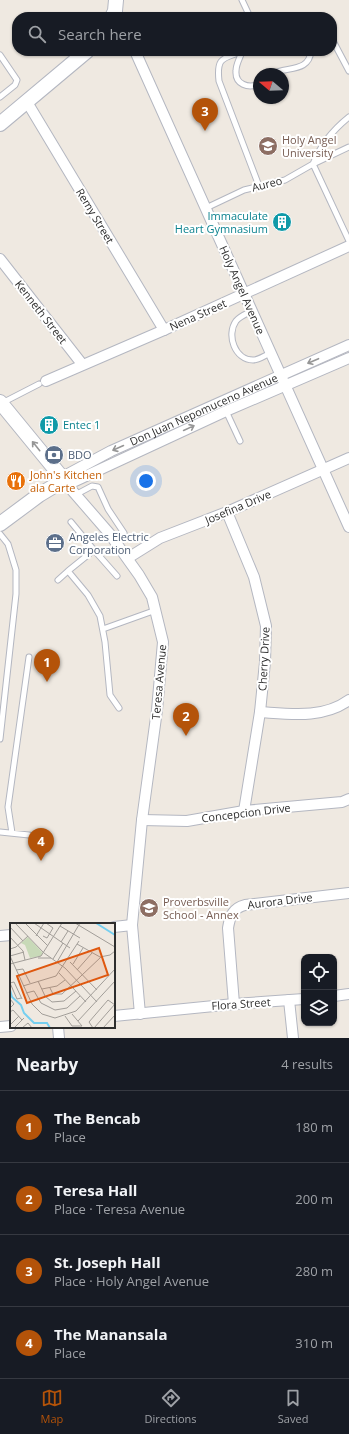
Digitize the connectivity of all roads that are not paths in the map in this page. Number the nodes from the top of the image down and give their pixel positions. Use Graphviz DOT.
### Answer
graph roads {
  1 [pos="242,0"];
  2 [pos="248,12"];
  3 [pos="337,48"];
  4 [pos="0,55"];
  5 [pos="81,56"];
  6 [pos="137,56"];
  7 [pos="227,56"];
  8 [pos="240,56"];
  9 [pos="310,56"];
  10 [pos="5,62"];
  11 [pos="0,66"];
  12 [pos="289,69"];
  13 [pos="349,71"];
  14 [pos="253,85"];
  15 [pos="0,97"];
  16 [pos="27,102"];
  17 [pos="349,117"];
  18 [pos="0,124"];
  19 [pos="349,147"];
  20 [pos="313,164"];
  21 [pos="258,186"];
  22 [pos="206,208"];
  23 [pos="349,241"];
  24 [pos="349,246"];
  25 [pos="0,259"];
  26 [pos="244,294"];
  27 [pos="252,311"];
  28 [pos="164,330"];
  29 [pos="349,345"];
  30 [pos="271,353"];
  31 [pos="349,358"];
  32 [pos="82,364"];
  33 [pos="280,375"];
  34 [pos="42,382"];
  35 [pos="285,386"];
  36 [pos="1,403"];
  37 [pos="226,411"];
  38 [pos="170,425"];
  39 [pos="174,435"];
  40 [pos="240,441"];
  41 [pos="349,458"];
  42 [pos="323,470"];
  43 [pos="64,480"];
  44 [pos="77,494"];
  45 [pos="227,512"];
  46 [pos="71,522"];
  47 [pos="0,524"];
  48 [pos="349,527"];
  49 [pos="124,533"];
  50 [pos="0,534"];
  51 [pos="94,550"];
  52 [pos="128,558"];
  53 [pos="68,571"];
  54 [pos="117,576"];
  55 [pos="58,580"];
  56 [pos="156,610"];
  57 [pos="103,629"];
  58 [pos="29,657"];
  59 [pos="349,700"];
  60 [pos="119,708"];
  61 [pos="260,712"];
  62 [pos="0,739"];
  63 [pos="349,799"];
  64 [pos="244,812"];
  65 [pos="142,820"];
  66 [pos="0,832"];
  67 [pos="12,833"];
  68 [pos="29,835"];
  69 [pos="349,893"];
  70 [pos="132,926"];
  71 [pos="115,927"];
  72 [pos="10,935"];
  73 [pos="0,936"];
  74 [pos="349,994"];
  75 [pos="337,996"];
  76 [pos="301,999"];
  77 [pos="289,1000"];
  78 [pos="234,1004"];
  79 [pos="140,1014"];
  80 [pos="115,1016"];
  81 [pos="10,1026"];
  82 [pos="0,1027"];
  83 [pos="58,1028"];
  84 [pos="59,1038"];
  85 [pos="293,1038"];
  1 -- 2 [label="lane"];
  3 -- 13 [label="lane"];
  4 -- 10 [label="lane"];
  5 -- 16 [label="street"];
  6 -- 22 [label="street, Holy Angel Avenue"];
  7 -- 21 [label="lane"];
  8 -- 14 [label="lane"];
  9 -- 12 [label="lane"];
  10 -- 11 [label="lane"];
  10 -- 15 [label="lane"];
  16 -- 18 [label="street"];
  16 -- 28 [label="street, Remy Street"];
  17 -- 20 [label="lane"];
  19 -- 20 [label="lane, Aureo"];
  20 -- 21 [label="lane, Aureo"];
  20 -- 23 [label="lane"];
  21 -- 22 [label="lane, Aureo"];
  22 -- 26 [label="street, Holy Angel Avenue"];
  24 -- 26 [label="street, Nena Street"];
  25 -- 32 [label="street, Kenneth Street"];
  26 -- 27 [label="street, Holy Angel Avenue"];
  26 -- 28 [label="street, Nena Street"];
  27 -- 30 [label="street, Holy Angel Avenue"];
  27 -- 30 [label="lane"];
  28 -- 32 [label="street, Nena Street"];
  29 -- 33 [label="street, Don Juan Nepomuceno Avenue, one-way"];
  30 -- 33 [label="street, Holy Angel Avenue"];
  31 -- 35 [label="street, Don Juan Nepomuceno Avenue"];
  32 -- 34 [label="street, Nena Street"];
  33 -- 35 [label="street, Holy Angel Avenue"];
  33 -- 38 [label="street, Don Juan Nepomuceno Avenue"];
  34 -- 36 [label="lane"];
  35 -- 37 [label="street, Don Juan Nepomuceno Avenue"];
  35 -- 42 [label="street, Holy Angel Avenue"];
  43 -- 36 [label="street, Teresa Avenue, one-way"];
  39 -- 37 [label="street, Don Juan Nepomuceno Avenue, one-way"];
  37 -- 40 [label="lane"];
  38 -- 39 [label="street"];
  38 -- 43 [label="street, Don Juan Nepomuceno Avenue, one-way"];
  39 -- 43 [label="street, Don Juan Nepomuceno Avenue"];
  41 -- 42 [label="street, Josefina Drive"];
  42 -- 45 [label="street, Josefina Drive"];
  42 -- 48 [label="street, Holy Angel Avenue"];
  43 -- 44 [label="street, Teresa Avenue"];
  43 -- 47 [label="street, Don Juan Nepomuceno Avenue"];
  44 -- 49 [label="lane"];
  44 -- 52 [label="street, Teresa Avenue"];
  45 -- 52 [label="street, Josefina Drive"];
  45 -- 61 [label="street, Cherry Drive"];
  46 -- 51 [label="lane"];
  50 -- 62 [label="lane"];
  51 -- 53 [label="lane"];
  51 -- 54 [label="lane"];
  52 -- 56 [label="street, Teresa Avenue"];
  53 -- 55 [label="lane"];
  53 -- 57 [label="lane"];
  56 -- 57 [label="lane"];
  56 -- 65 [label="street, Teresa Avenue"];
  57 -- 60 [label="lane"];
  58 -- 67 [label="lane"];
  59 -- 61 [label="street"];
  61 -- 64 [label="street, Cherry Drive"];
  63 -- 64 [label="street, Concepcion Drive"];
  64 -- 65 [label="street, Concepcion Drive"];
  65 -- 70 [label="street, Teresa Avenue"];
  66 -- 67 [label="lane"];
  67 -- 68 [label="lane"];
  69 -- 78 [label="street, Aurora Drive"];
  70 -- 71 [label="street"];
  70 -- 79 [label="street, Teresa Avenue"];
  72 -- 73 [label="street"];
  74 -- 75 [label="street"];
  76 -- 77 [label="street, Flora Street"];
  77 -- 78 [label="street, Flora Street"];
  77 -- 85 [label="street"];
  78 -- 79 [label="street, Flora Street"];
  79 -- 80 [label="street, Flora Street"];
  81 -- 82 [label="street"];
  83 -- 84 [label="street"];
}
